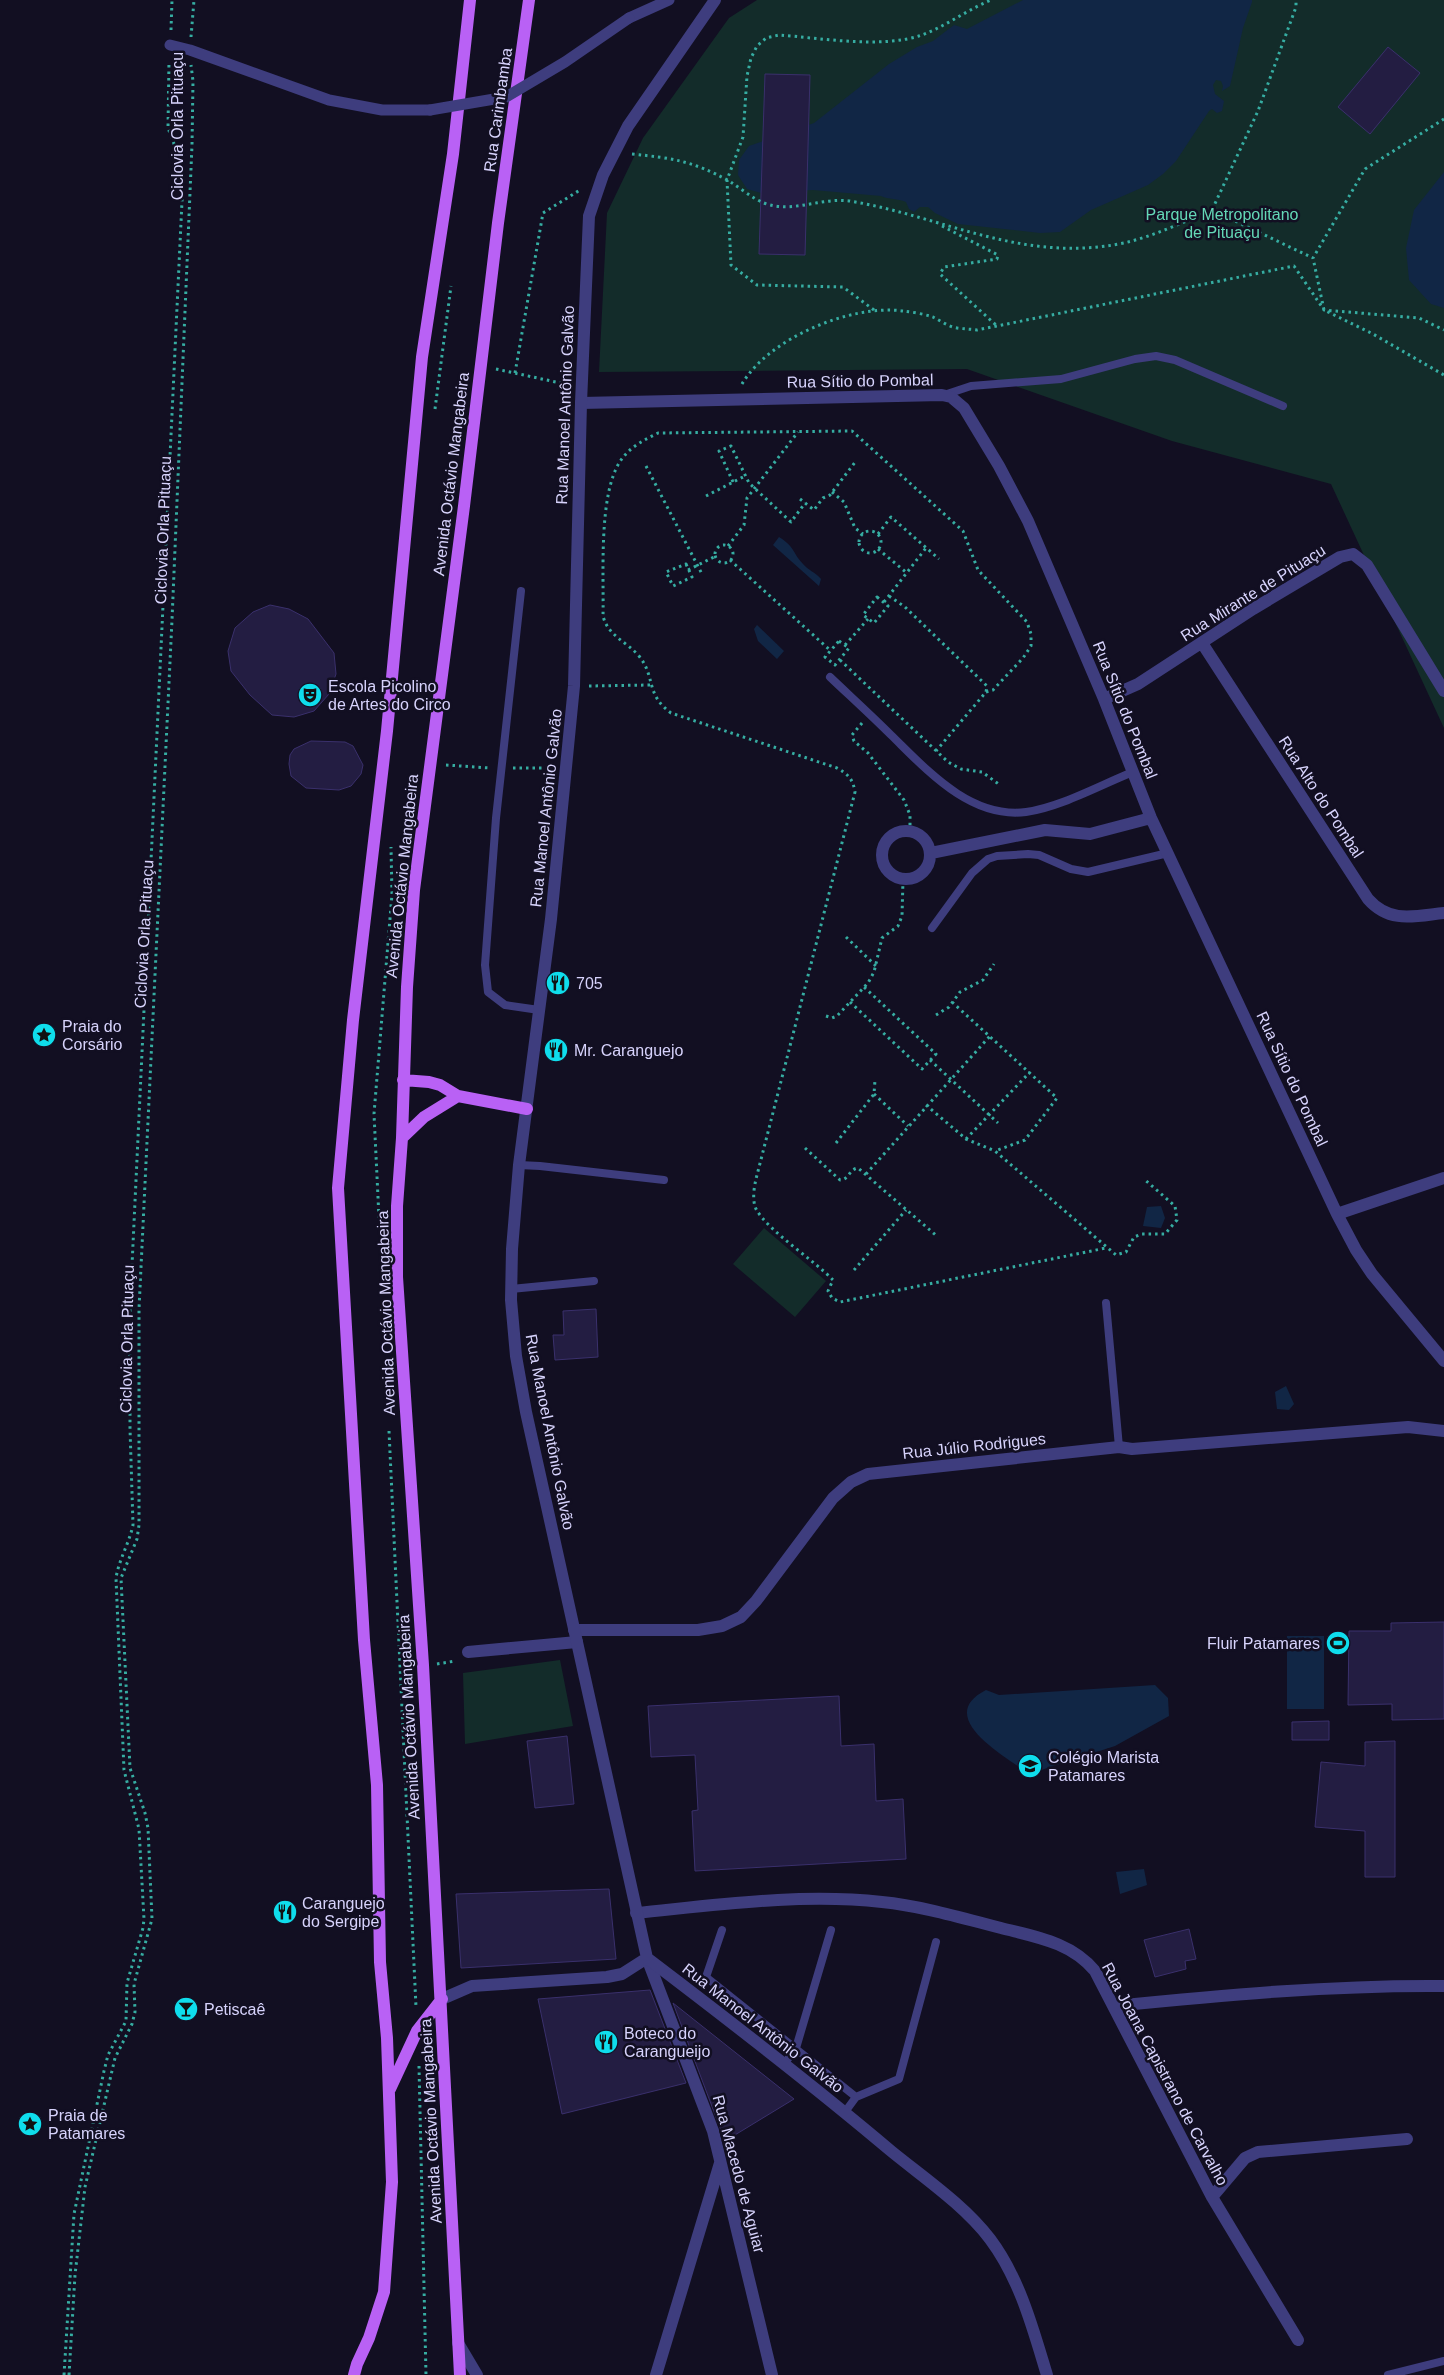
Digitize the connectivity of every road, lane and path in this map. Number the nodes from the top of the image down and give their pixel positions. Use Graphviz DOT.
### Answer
graph roads {
  1 [pos="172,0"];
  2 [pos="194,0"];
  3 [pos="470,0"];
  4 [pos="529,0"];
  5 [pos="669,0"];
  6 [pos="991,0"];
  7 [pos="1296,0"];
  8 [pos="716,1"];
  9 [pos="170,45"];
  10 [pos="190,50"];
  11 [pos="1444,118"];
  12 [pos="613,153"];
  13 [pos="603,175"];
  14 [pos="727,180"];
  15 [pos="1212,210"];
  16 [pos="934,222"];
  17 [pos="498,224"];
  18 [pos="1313,258"];
  19 [pos="874,310"];
  20 [pos="1324,310"];
  21 [pos="997,326"];
  22 [pos="1444,330"];
  23 [pos="480,366"];
  24 [pos="515,374"];
  25 [pos="1444,375"];
  26 [pos="581,388"];
  27 [pos="942,395"];
  28 [pos="733,399"];
  29 [pos="581,402"];
  30 [pos="1283,406"];
  31 [pos="798,432"];
  32 [pos="856,461"];
  33 [pos="646,466"];
  34 [pos="745,476"];
  35 [pos="733,482"];
  36 [pos="754,489"];
  37 [pos="832,492"];
  38 [pos="706,496"];
  39 [pos="800,499"];
  40 [pos="805,503"];
  41 [pos="863,534"];
  42 [pos="878,534"];
  43 [pos="728,546"];
  44 [pos="926,548"];
  45 [pos="878,549"];
  46 [pos="716,556"];
  47 [pos="939,559"];
  48 [pos="730,560"];
  49 [pos="698,565"];
  50 [pos="688,570"];
  51 [pos="907,573"];
  52 [pos="702,574"];
  53 [pos="521,591"];
  54 [pos="889,596"];
  55 [pos="884,602"];
  56 [pos="868,619"];
  57 [pos="1202,643"];
  58 [pos="845,645"];
  59 [pos="831,651"];
  60 [pos="840,660"];
  61 [pos="830,677"];
  62 [pos="651,685"];
  63 [pos="574,686"];
  64 [pos="1444,691"];
  65 [pos="986,692"];
  66 [pos="1104,699"];
  67 [pos="883,700"];
  68 [pos="870,715"];
  69 [pos="936,751"];
  70 [pos="1133,772"];
  71 [pos="1000,785"];
  72 [pos="1151,818"];
  73 [pos="910,831"];
  74 [pos="931,853"];
  75 [pos="1168,853"];
  76 [pos="903,880"];
  77 [pos="1444,913"];
  78 [pos="932,928"];
  79 [pos="846,937"];
  80 [pos="994,964"];
  81 [pos="877,966"];
  82 [pos="864,987"];
  83 [pos="850,1002"];
  84 [pos="952,1002"];
  85 [pos="539,1010"];
  86 [pos="936,1015"];
  87 [pos="826,1016"];
  88 [pos="990,1036"];
  89 [pos="930,1060"];
  90 [pos="1030,1072"];
  91 [pos="950,1079"];
  92 [pos="403,1080"];
  93 [pos="875,1080"];
  94 [pos="874,1094"];
  95 [pos="458,1096"];
  96 [pos="926,1105"];
  97 [pos="527,1109"];
  98 [pos="989,1115"];
  99 [pos="998,1123"];
  100 [pos="908,1126"];
  101 [pos="402,1138"];
  102 [pos="966,1139"];
  103 [pos="836,1143"];
  104 [pos="804,1148"];
  105 [pos="995,1151"];
  106 [pos="519,1166"];
  107 [pos="866,1174"];
  108 [pos="1444,1178"];
  109 [pos="1144,1179"];
  110 [pos="664,1180"];
  111 [pos="906,1209"];
  112 [pos="1337,1214"];
  113 [pos="938,1237"];
  114 [pos="1106,1248"];
  115 [pos="854,1270"];
  116 [pos="594,1281"];
  117 [pos="511,1289"];
  118 [pos="1106,1303"];
  119 [pos="1444,1361"];
  120 [pos="1444,1431"];
  121 [pos="1118,1446"];
  122 [pos="575,1636"];
  123 [pos="463,1655"];
  124 [pos="423,1665"];
  125 [pos="636,1913"];
  126 [pos="722,1930"];
  127 [pos="831,1930"];
  128 [pos="936,1942"];
  129 [pos="647,1958"];
  130 [pos="1444,1986"];
  131 [pos="442,1998"];
  132 [pos="1114,2006"];
  133 [pos="796,2048"];
  134 [pos="785,2062"];
  135 [pos="388,2092"];
  136 [pos="856,2097"];
  137 [pos="845,2112"];
  138 [pos="1406,2139"];
  139 [pos="720,2163"];
  140 [pos="1212,2197"];
  141 [pos="1298,2340"];
  142 [pos="458,2343"];
  143 [pos="1444,2361"];
  144 [pos="357,2371"];
  145 [pos="64,2375"];
  146 [pos="69,2375"];
  147 [pos="460,2375"];
  148 [pos="477,2375"];
  149 [pos="656,2375"];
  150 [pos="772,2375"];
  151 [pos="1047,2375"];
  152 [pos="1388,2375"];
  1 -- 9 [label="path"];
  2 -- 10 [label="path, Ciclovia Orla Pituaçu"];
  3 -- 135 [label="main road, Avenida Octávio Mangabeira"];
  4 -- 17 [label="main road, Rua Carimbamba"];
  5 -- 10 [label="street, bridge"];
  6 -- 14 [label="path"];
  7 -- 15 [label="path"];
  8 -- 12 [label="street, Rua Manoel Antônio Galvão"];
  9 -- 10 [label="street"];
  9 -- 145 [label="path"];
  10 -- 146 [label="path, Ciclovia Orla Pituaçu"];
  11 -- 18 [label="path"];
  12 -- 13 [label="street, Rua Manoel Antônio Galvão"];
  12 -- 14 [label="path"];
  13 -- 24 [label="path"];
  13 -- 26 [label="street, Rua Manoel Antônio Galvão"];
  14 -- 16 [label="path"];
  14 -- 19 [label="path"];
  15 -- 16 [label="path"];
  15 -- 18 [label="path"];
  16 -- 21 [label="path"];
  17 -- 23 [label="main road, Avenida Octávio Mangabeira"];
  18 -- 20 [label="path"];
  19 -- 21 [label="path"];
  19 -- 28 [label="path"];
  20 -- 21 [label="path"];
  20 -- 22 [label="path"];
  20 -- 25 [label="path"];
  23 -- 24 [label="path"];
  23 -- 92 [label="main road, Avenida Octávio Mangabeira"];
  24 -- 26 [label="path"];
  26 -- 29 [label="street, Rua Manoel Antônio Galvão"];
  27 -- 28 [label="street, Rua Sítio do Pombal"];
  27 -- 30 [label="lane"];
  27 -- 66 [label="street, Rua Sítio do Pombal"];
  28 -- 29 [label="street, Rua Sítio do Pombal"];
  29 -- 63 [label="street, Rua Manoel Antônio Galvão"];
  31 -- 36 [label="path"];
  32 -- 37 [label="path"];
  33 -- 49 [label="path"];
  34 -- 35 [label="path"];
  34 -- 35 [label="path"];
  34 -- 36 [label="path"];
  35 -- 38 [label="path"];
  36 -- 40 [label="path"];
  36 -- 43 [label="path"];
  37 -- 40 [label="path"];
  37 -- 41 [label="path"];
  39 -- 40 [label="path"];
  41 -- 42 [label="path"];
  41 -- 45 [label="path"];
  42 -- 44 [label="path"];
  42 -- 45 [label="path"];
  43 -- 46 [label="path"];
  43 -- 48 [label="path"];
  44 -- 47 [label="path"];
  44 -- 51 [label="path"];
  45 -- 51 [label="path"];
  46 -- 48 [label="path"];
  46 -- 49 [label="path"];
  48 -- 59 [label="path"];
  49 -- 50 [label="path"];
  49 -- 52 [label="path"];
  50 -- 50 [label="path"];
  51 -- 54 [label="path"];
  53 -- 85 [label="lane"];
  54 -- 55 [label="path"];
  54 -- 65 [label="path"];
  55 -- 56 [label="path"];
  55 -- 56 [label="path"];
  56 -- 58 [label="path"];
  57 -- 64 [label="street, Rua Mirante de Pituaçu"];
  57 -- 66 [label="street, Rua Mirante de Pituaçu"];
  57 -- 77 [label="street, Rua Alto do Pombal"];
  58 -- 59 [label="path"];
  58 -- 60 [label="path"];
  59 -- 60 [label="path"];
  60 -- 67 [label="path"];
  61 -- 68 [label="lane"];
  62 -- 63 [label="path"];
  62 -- 65 [label="path"];
  62 -- 114 [label="path"];
  63 -- 85 [label="street, Rua Manoel Antônio Galvão"];
  65 -- 69 [label="path"];
  66 -- 70 [label="street, Rua Sítio do Pombal"];
  67 -- 68 [label="path"];
  67 -- 69 [label="path"];
  68 -- 70 [label="lane"];
  68 -- 73 [label="path"];
  69 -- 71 [label="path"];
  70 -- 72 [label="street, Rua Sítio do Pombal"];
  72 -- 74 [label="street"];
  72 -- 75 [label="street, Rua Sítio do Pombal"];
  73 -- 74 [label="street"];
  73 -- 76 [label="street"];
  74 -- 76 [label="street"];
  75 -- 78 [label="lane"];
  75 -- 112 [label="street, Rua Sítio do Pombal"];
  76 -- 81 [label="path"];
  79 -- 81 [label="path"];
  80 -- 84 [label="path"];
  81 -- 82 [label="path"];
  82 -- 83 [label="path"];
  82 -- 89 [label="path"];
  83 -- 87 [label="path"];
  83 -- 89 [label="path"];
  84 -- 86 [label="path"];
  84 -- 88 [label="path"];
  85 -- 97 [label="street, Rua Manoel Antônio Galvão"];
  88 -- 90 [label="path"];
  88 -- 91 [label="path"];
  89 -- 91 [label="path"];
  90 -- 98 [label="path"];
  90 -- 105 [label="path"];
  91 -- 96 [label="path"];
  91 -- 98 [label="path"];
  92 -- 95 [label="main road"];
  92 -- 101 [label="main road, Avenida Octávio Mangabeira"];
  93 -- 94 [label="path"];
  94 -- 100 [label="path"];
  94 -- 103 [label="path"];
  95 -- 97 [label="main road"];
  95 -- 101 [label="main road"];
  96 -- 100 [label="path"];
  96 -- 102 [label="path"];
  97 -- 106 [label="street, Rua Manoel Antônio Galvão"];
  98 -- 99 [label="path"];
  98 -- 102 [label="path"];
  100 -- 107 [label="path"];
  101 -- 124 [label="main road, Avenida Octávio Mangabeira"];
  102 -- 105 [label="path"];
  104 -- 107 [label="path"];
  105 -- 114 [label="path"];
  106 -- 110 [label="lane"];
  106 -- 117 [label="street, Rua Manoel Antônio Galvão"];
  107 -- 111 [label="path"];
  108 -- 112 [label="street"];
  109 -- 114 [label="path"];
  111 -- 113 [label="path"];
  111 -- 115 [label="path"];
  112 -- 119 [label="street, Rua Sítio do Pombal"];
  116 -- 117 [label="lane"];
  117 -- 122 [label="street, Rua Manoel Antônio Galvão"];
  118 -- 121 [label="lane"];
  120 -- 121 [label="street, Rua Júlio Rodrigues"];
  121 -- 122 [label="street, Rua Júlio Rodrigues"];
  122 -- 123 [label="street"];
  122 -- 125 [label="street, Rua Manoel Antônio Galvão"];
  123 -- 124 [label="path"];
  124 -- 131 [label="main road, Avenida Octávio Mangabeira"];
  125 -- 129 [label="street, Rua Manoel Antônio Galvão"];
  125 -- 132 [label="street, Rua Joana Capistrano de Carvalho"];
  126 -- 133 [label="lane"];
  127 -- 133 [label="lane"];
  128 -- 136 [label="lane"];
  129 -- 131 [label="street"];
  129 -- 134 [label="street, Rua Manoel Antônio Galvão"];
  129 -- 139 [label="street, Rua Macedo de Aguiar"];
  130 -- 132 [label="street"];
  131 -- 135 [label="main road"];
  131 -- 142 [label="main road, Avenida Octávio Mangabeira"];
  132 -- 140 [label="street, Rua Joana Capistrano de Carvalho"];
  133 -- 134 [label="lane"];
  133 -- 136 [label="lane"];
  134 -- 137 [label="street, Rua Manoel Antônio Galvão"];
  135 -- 144 [label="main road, Avenida Octávio Mangabeira"];
  136 -- 137 [label="lane"];
  137 -- 151 [label="street, Rua Manoel Antônio Galvão"];
  138 -- 140 [label="street"];
  139 -- 149 [label="street"];
  139 -- 150 [label="street, Rua Macedo de Aguiar"];
  140 -- 141 [label="street, Rua Joana Capistrano de Carvalho"];
  142 -- 147 [label="main road, Avenida Octávio Mangabeira"];
  142 -- 148 [label="street"];
  143 -- 152 [label="lane"];
}
